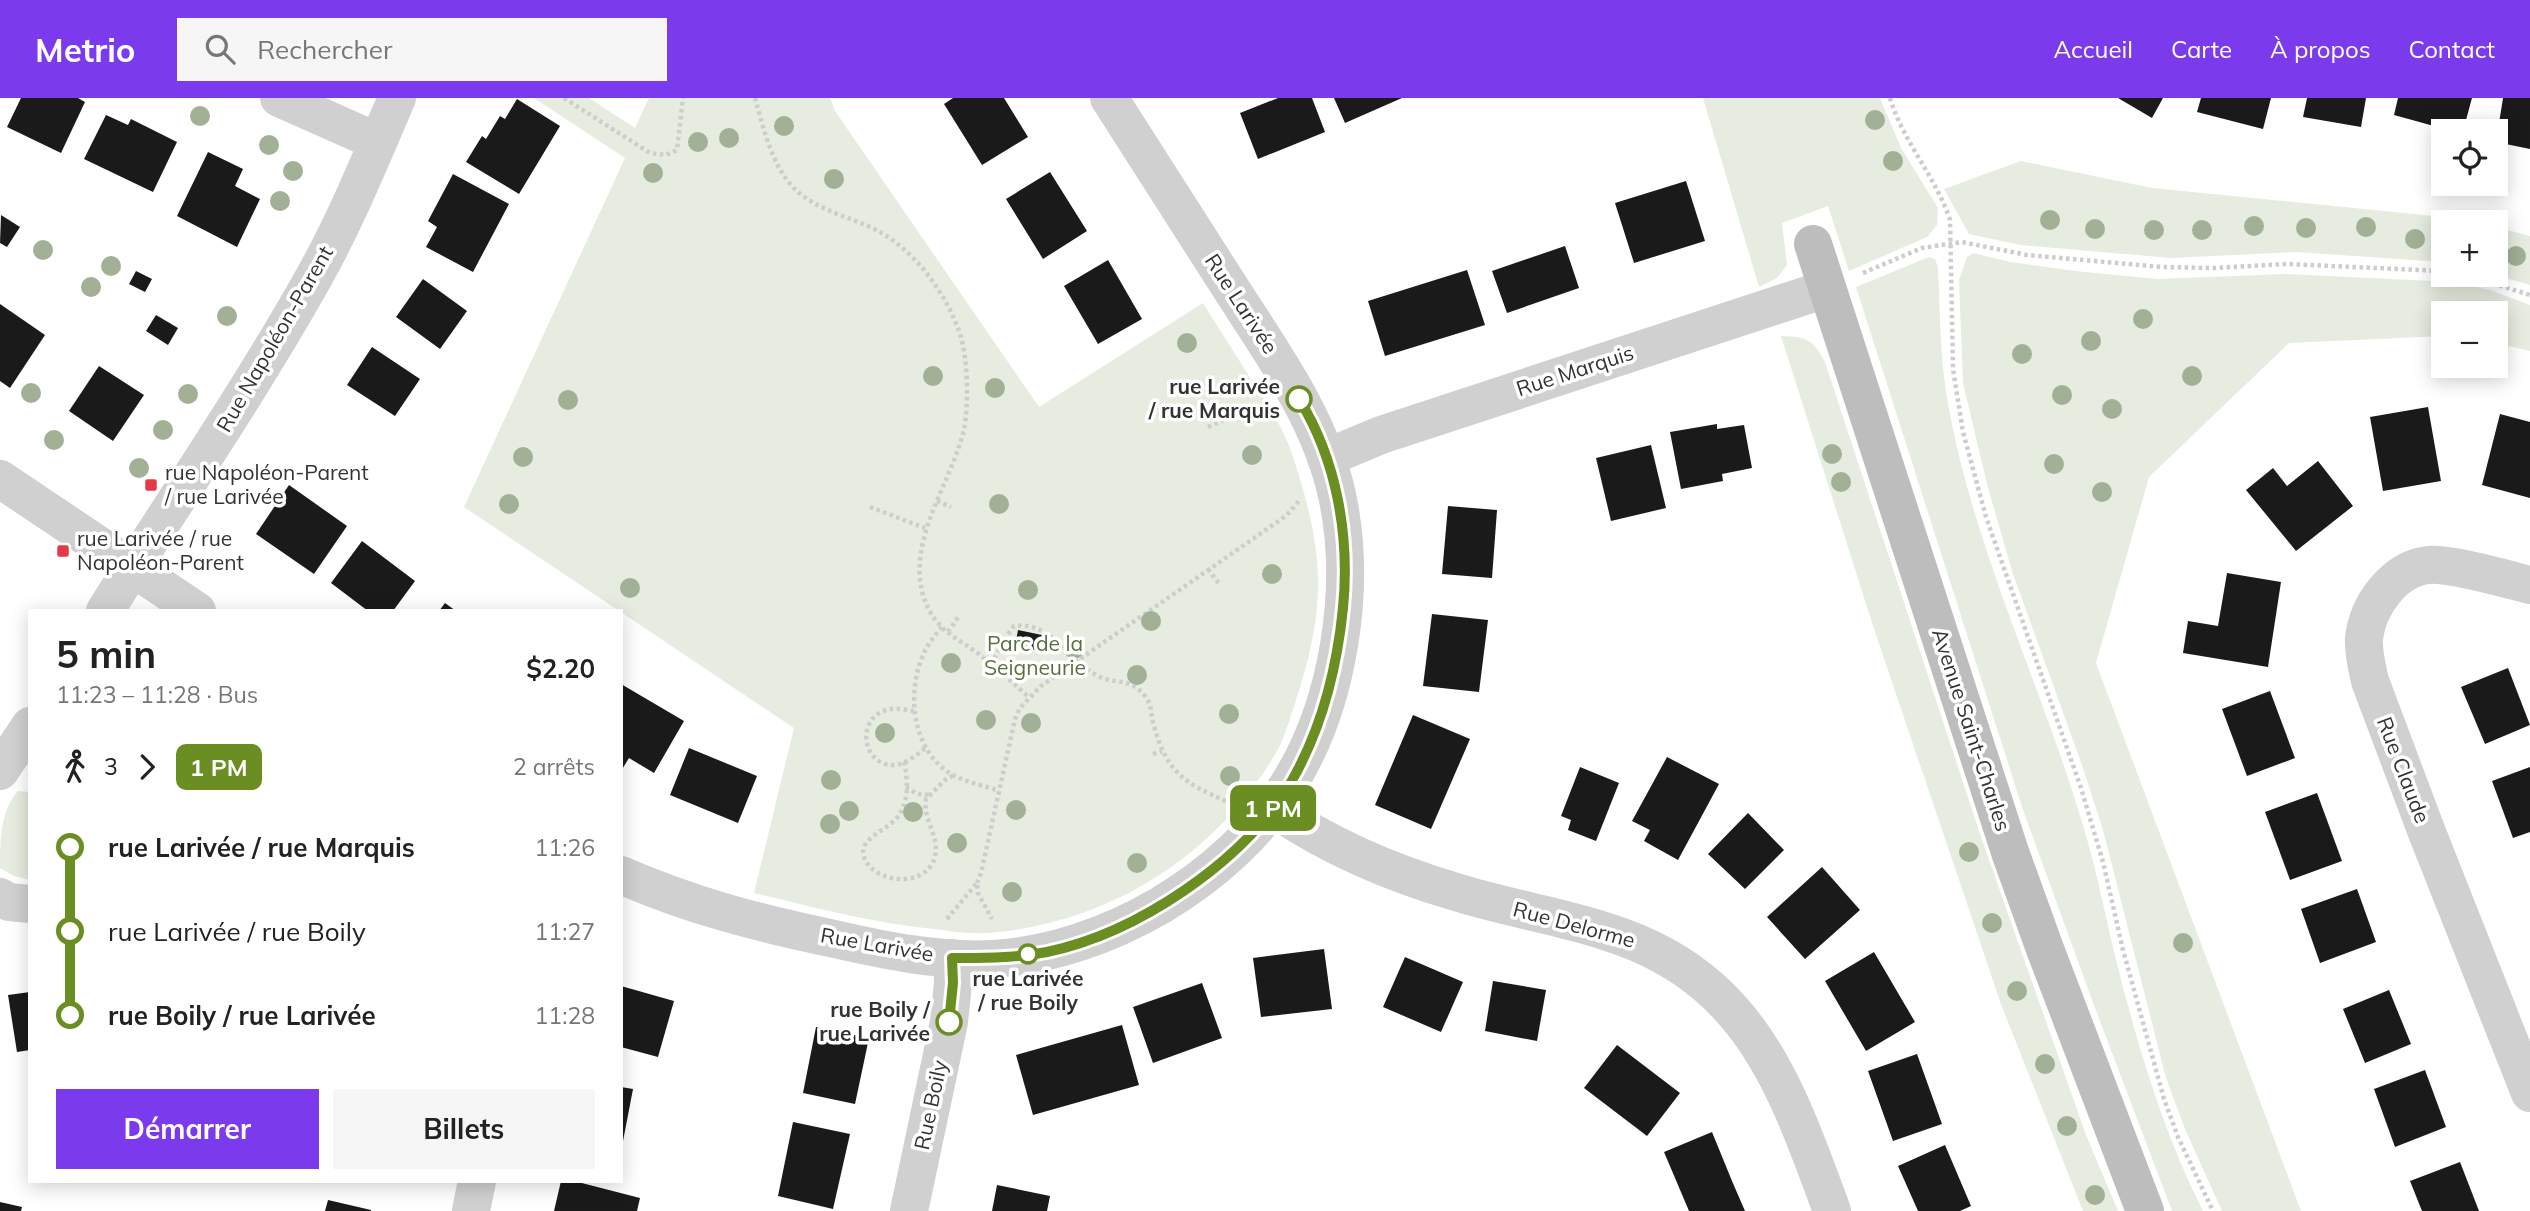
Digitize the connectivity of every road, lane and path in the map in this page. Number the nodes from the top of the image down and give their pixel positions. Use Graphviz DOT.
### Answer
graph roads {
  1 [pos="279,98"];
  2 [pos="397,98"];
  3 [pos="564,98"];
  4 [pos="683,98"];
  5 [pos="755,98"];
  6 [pos="1110,98"];
  7 [pos="1890,98"];
  8 [pos="378,142"];
  9 [pos="1951,243"];
  10 [pos="1813,244"];
  11 [pos="2431,270"];
  12 [pos="1839,283"];
  13 [pos="2504,287"];
  14 [pos="2530,295"];
  15 [pos="1266,402"];
  16 [pos="1208,427"];
  17 [pos="1326,458"];
  18 [pos="0,479"];
  19 [pos="1304,496"];
  20 [pos="937,501"];
  21 [pos="870,507"];
  22 [pos="951,507"];
  23 [pos="925,528"];
  24 [pos="132,568"];
  25 [pos="1208,569"];
  26 [pos="1220,585"];
  27 [pos="2530,585"];
  28 [pos="106,609"];
  29 [pos="194,609"];
  30 [pos="960,616"];
  31 [pos="942,627"];
  32 [pos="947,633"];
  33 [pos="1056,640"];
  34 [pos="1041,641"];
  35 [pos="1078,659"];
  36 [pos="990,664"];
  37 [pos="1029,697"];
  38 [pos="914,711"];
  39 [pos="927,747"];
  40 [pos="1162,751"];
  41 [pos="1153,754"];
  42 [pos="904,762"];
  43 [pos="954,775"];
  44 [pos="906,787"];
  45 [pos="999,791"];
  46 [pos="930,795"];
  47 [pos="1255,807"];
  48 [pos="623,876"];
  49 [pos="977,883"];
  50 [pos="0,897"];
  51 [pos="28,904"];
  52 [pos="993,920"];
  53 [pos="948,944"];
  54 [pos="2530,1093"];
  55 [pos="477,1183"];
  56 [pos="471,1211"];
  57 [pos="909,1211"];
  58 [pos="1832,1211"];
  59 [pos="2145,1211"];
  60 [pos="2213,1211"];
  1 -- 8 [label="street"];
  2 -- 8 [label="street, Rue Napoléon-Parent"];
  3 -- 4 [label="path"];
  5 -- 20 [label="path"];
  6 -- 17 [label="street, Rue Larivée"];
  7 -- 9 [label="path"];
  8 -- 24 [label="street, Rue Napoléon-Parent"];
  9 -- 11 [label="path"];
  9 -- 12 [label="path"];
  9 -- 60 [label="path"];
  10 -- 12 [label="street, Avenue Saint-Charles"];
  12 -- 17 [label="street, Rue Marquis"];
  12 -- 59 [label="street, Avenue Saint-Charles"];
  13 -- 14 [label="path"];
  15 -- 16 [label="path"];
  17 -- 47 [label="street, Rue Larivée"];
  18 -- 24 [label="street"];
  19 -- 25 [label="path"];
  20 -- 22 [label="path"];
  20 -- 23 [label="path"];
  21 -- 23 [label="path"];
  23 -- 31 [label="path"];
  24 -- 28 [label="street"];
  24 -- 29 [label="street"];
  25 -- 26 [label="path"];
  25 -- 35 [label="path"];
  27 -- 54 [label="street, Rue Claude"];
  30 -- 32 [label="path"];
  31 -- 32 [label="path"];
  31 -- 38 [label="path"];
  32 -- 36 [label="path"];
  33 -- 34 [label="path"];
  33 -- 35 [label="path"];
  33 -- 36 [label="path"];
  35 -- 37 [label="path"];
  35 -- 40 [label="path"];
  36 -- 37 [label="path"];
  37 -- 45 [label="path"];
  38 -- 39 [label="path"];
  38 -- 42 [label="path"];
  39 -- 42 [label="path"];
  39 -- 43 [label="path"];
  40 -- 41 [label="path"];
  40 -- 47 [label="path"];
  42 -- 44 [label="path"];
  43 -- 45 [label="path"];
  43 -- 46 [label="path"];
  44 -- 46 [label="path"];
  44 -- 46 [label="path"];
  45 -- 49 [label="path"];
  47 -- 53 [label="street, Rue Larivée"];
  47 -- 58 [label="street, Rue Delorme"];
  48 -- 53 [label="street, Rue Larivée"];
  49 -- 52 [label="path"];
  49 -- 53 [label="path"];
  50 -- 51 [label="street"];
  53 -- 57 [label="street, Rue Boily"];
  55 -- 56 [label="street"];
}
